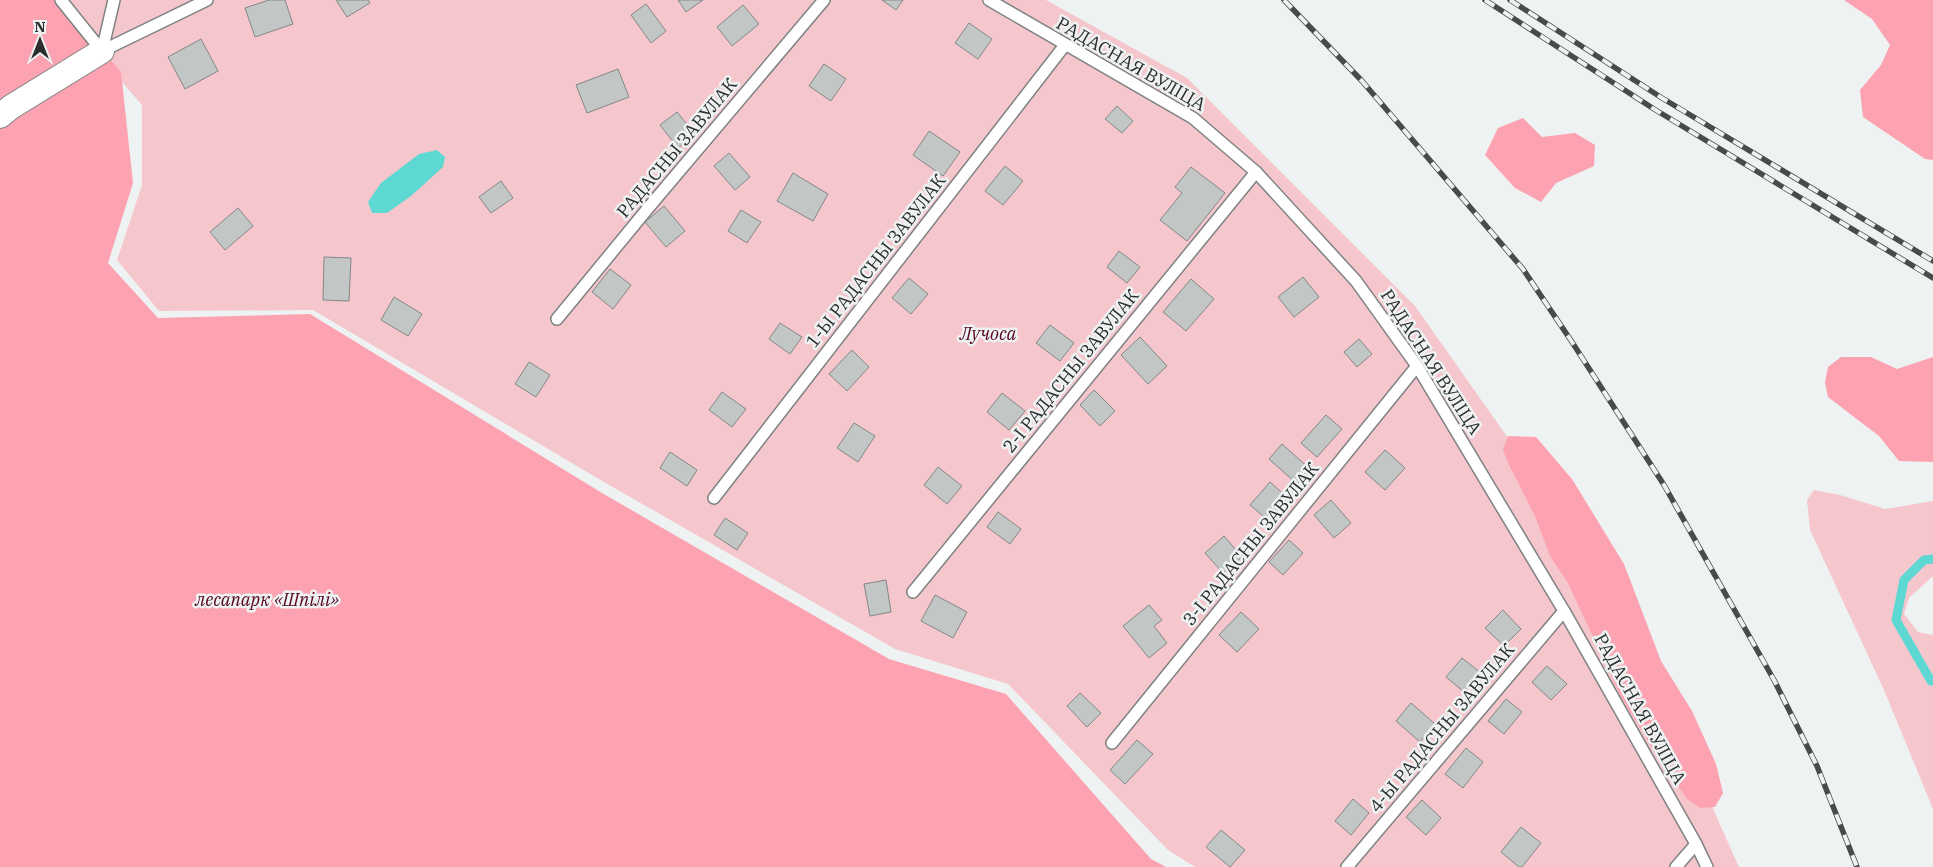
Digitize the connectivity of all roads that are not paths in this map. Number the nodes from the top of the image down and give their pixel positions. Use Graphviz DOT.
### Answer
graph roads {
  1 [pos="61,0"];
  2 [pos="114,0"];
  3 [pos="207,0"];
  4 [pos="824,0"];
  5 [pos="989,0"];
  6 [pos="1065,46"];
  7 [pos="102,51"];
  8 [pos="0,116"];
  9 [pos="1256,172"];
  10 [pos="557,319"];
  11 [pos="1417,366"];
  12 [pos="714,498"];
  13 [pos="913,592"];
  14 [pos="1564,611"];
  15 [pos="1112,743"];
  16 [pos="1696,844"];
  17 [pos="1346,867"];
  18 [pos="1676,867"];
  19 [pos="1707,867"];
  1 -- 7 [label="lane"];
  2 -- 7 [label="lane"];
  3 -- 7 [label="lane"];
  4 -- 10 [label="lane, РАДАСНЫ ЗАВУЛАК"];
  5 -- 6 [label="lane, РАДАСНАЯ ВУЛІЦА"];
  6 -- 9 [label="lane, РАДАСНАЯ ВУЛІЦА"];
  6 -- 12 [label="lane, 1-Ы РАДАСНЫ ЗАВУЛАК"];
  7 -- 8 [label="street"];
  9 -- 11 [label="lane, РАДАСНАЯ ВУЛІЦА"];
  9 -- 13 [label="lane, 2-І РАДАСНЫ ЗАВУЛАК"];
  11 -- 14 [label="lane, РАДАСНАЯ ВУЛІЦА"];
  11 -- 15 [label="lane, 3-І РАДАСНЫ ЗАВУЛАК"];
  14 -- 16 [label="lane, РАДАСНАЯ ВУЛІЦА"];
  14 -- 17 [label="lane, 4-Ы РАДАСНЫ ЗАВУЛАК"];
  16 -- 18 [label="lane"];
  16 -- 19 [label="lane, РАДАСНАЯ ВУЛІЦА"];
}
